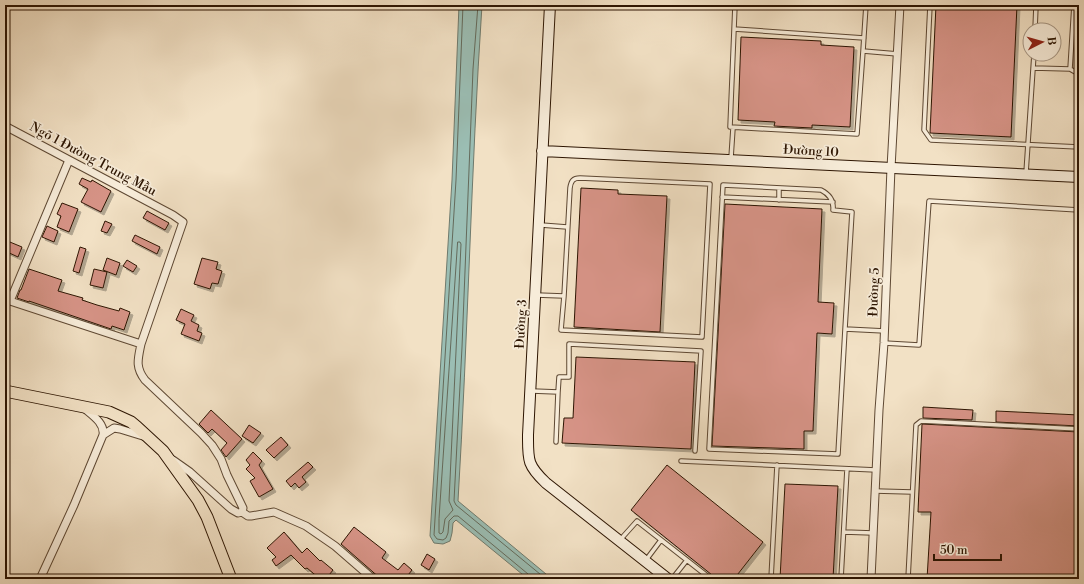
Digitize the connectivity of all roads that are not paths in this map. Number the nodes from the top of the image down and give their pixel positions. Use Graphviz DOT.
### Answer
graph roads {
  1 [pos="550,5"];
  2 [pos="735,5"];
  3 [pos="866,5"];
  4 [pos="900,5"];
  5 [pos="930,5"];
  6 [pos="1036,5"];
  7 [pos="1074,5"];
  8 [pos="1035,22"];
  9 [pos="734,29"];
  10 [pos="864,38"];
  11 [pos="863,51"];
  12 [pos="898,54"];
  13 [pos="1033,62"];
  14 [pos="1033,68"];
  15 [pos="1070,69"];
  16 [pos="1079,74"];
  17 [pos="5,126"];
  18 [pos="733,128"];
  19 [pos="1028,145"];
  20 [pos="1079,147"];
  21 [pos="542,151"];
  22 [pos="69,160"];
  23 [pos="731,160"];
  24 [pos="891,168"];
  25 [pos="1026,174"];
  26 [pos="1079,177"];
  27 [pos="779,188"];
  28 [pos="722,197"];
  29 [pos="779,200"];
  30 [pos="833,202"];
  31 [pos="1079,210"];
  32 [pos="538,225"];
  33 [pos="567,227"];
  34 [pos="535,295"];
  35 [pos="564,296"];
  36 [pos="846,329"];
  37 [pos="885,331"];
  38 [pos="884,343"];
  39 [pos="141,344"];
  40 [pos="5,391"];
  41 [pos="531,391"];
  42 [pos="558,392"];
  43 [pos="82,406"];
  44 [pos="1079,429"];
  45 [pos="103,435"];
  46 [pos="150,438"];
  47 [pos="556,442"];
  48 [pos="695,451"];
  49 [pos="166,455"];
  50 [pos="681,461"];
  51 [pos="777,465"];
  52 [pos="847,469"];
  53 [pos="876,470"];
  54 [pos="875,491"];
  55 [pos="912,492"];
  56 [pos="242,512"];
  57 [pos="844,532"];
  58 [pos="873,533"];
  59 [pos="661,540"];
  60 [pos="620,541"];
  61 [pos="687,560"];
  62 [pos="645,561"];
  63 [pos="40,579"];
  64 [pos="231,579"];
  65 [pos="373,579"];
  66 [pos="668,579"];
  67 [pos="672,579"];
  68 [pos="711,579"];
  69 [pos="771,579"];
  70 [pos="841,579"];
  71 [pos="871,579"];
  72 [pos="908,579"];
  1 -- 21 [label="street, Đường 3"];
  2 -- 9 [label="lane"];
  3 -- 10 [label="lane"];
  4 -- 12 [label="street, Đường 5"];
  5 -- 19 [label="lane"];
  6 -- 8 [label="lane"];
  7 -- 15 [label="lane"];
  9 -- 10 [label="lane"];
  9 -- 18 [label="lane"];
  10 -- 11 [label="lane"];
  11 -- 12 [label="lane"];
  11 -- 18 [label="lane"];
  12 -- 24 [label="street, Đường 5"];
  13 -- 14 [label="lane"];
  14 -- 15 [label="lane"];
  14 -- 19 [label="lane"];
  15 -- 16 [label="lane"];
  17 -- 22 [label="street, Ngõ 1 Đường Trung Mầu"];
  18 -- 23 [label="lane"];
  19 -- 20 [label="lane"];
  19 -- 25 [label="lane"];
  21 -- 23 [label="street, Đường 10"];
  21 -- 32 [label="street, Đường 3"];
  22 -- 39 [label="street, Ngõ 1 Đường Trung Mầu"];
  22 -- 39 [label="street"];
  23 -- 24 [label="street, Đường 10"];
  24 -- 25 [label="street, Đường 10"];
  24 -- 37 [label="street, Đường 5"];
  25 -- 26 [label="street, Đường 10"];
  27 -- 28 [label="lane"];
  27 -- 29 [label="lane"];
  27 -- 30 [label="lane"];
  28 -- 29 [label="lane"];
  28 -- 36 [label="lane"];
  29 -- 30 [label="lane"];
  30 -- 36 [label="lane"];
  31 -- 38 [label="lane"];
  32 -- 33 [label="lane"];
  32 -- 34 [label="street, Đường 3"];
  33 -- 35 [label="lane"];
  33 -- 35 [label="lane"];
  34 -- 35 [label="lane"];
  34 -- 41 [label="street, Đường 3"];
  36 -- 37 [label="lane"];
  37 -- 38 [label="street, Đường 5"];
  38 -- 53 [label="street, Đường 5"];
  39 -- 56 [label="street"];
  40 -- 43 [label="main road"];
  41 -- 42 [label="lane"];
  41 -- 60 [label="street, Đường 3"];
  42 -- 47 [label="lane"];
  42 -- 48 [label="lane"];
  43 -- 45 [label="street"];
  43 -- 46 [label="main road"];
  44 -- 55 [label="lane"];
  45 -- 46 [label="street"];
  45 -- 63 [label="street"];
  46 -- 49 [label="main road"];
  49 -- 56 [label="street"];
  49 -- 64 [label="main road"];
  50 -- 51 [label="lane"];
  51 -- 52 [label="lane"];
  51 -- 69 [label="lane"];
  52 -- 53 [label="lane"];
  52 -- 57 [label="lane"];
  53 -- 54 [label="street, Đường 5"];
  54 -- 55 [label="lane"];
  54 -- 58 [label="street, Đường 5"];
  55 -- 72 [label="lane"];
  56 -- 65 [label="street"];
  57 -- 58 [label="lane"];
  57 -- 70 [label="lane"];
  58 -- 71 [label="street, Đường 5"];
  59 -- 60 [label="lane"];
  59 -- 61 [label="lane"];
  59 -- 62 [label="lane"];
  60 -- 62 [label="street, Đường 3"];
  61 -- 67 [label="lane"];
  61 -- 68 [label="lane"];
  62 -- 66 [label="street, Đường 3"];
}
